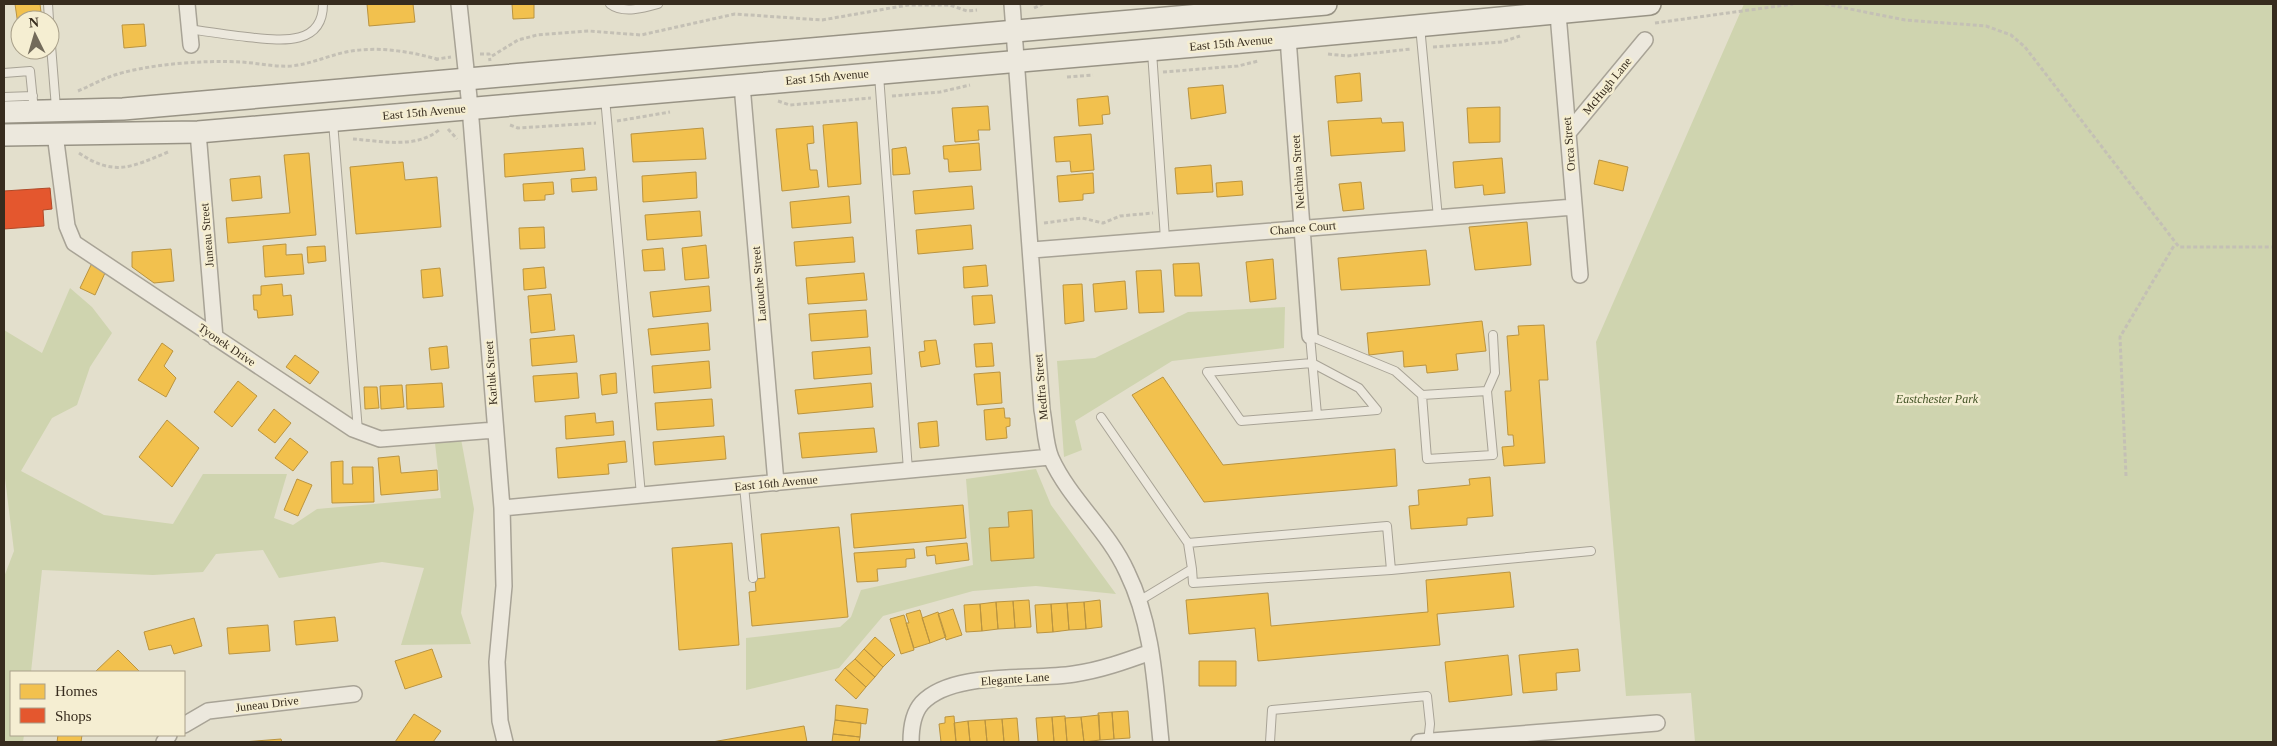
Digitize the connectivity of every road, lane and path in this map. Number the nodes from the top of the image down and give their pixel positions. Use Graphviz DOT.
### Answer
graph roads {
  1 [pos="187,4"];
  2 [pos="323,4"];
  3 [pos="459,4"];
  4 [pos="610,4"];
  5 [pos="658,4"];
  6 [pos="1012,4"];
  7 [pos="1043,4"];
  8 [pos="1326,4"];
  9 [pos="1793,4"];
  10 [pos="1825,4"];
  11 [pos="1034,8"];
  12 [pos="977,10"];
  13 [pos="1558,14"];
  14 [pos="1649,14"];
  15 [pos="1420,26"];
  16 [pos="189,29"];
  17 [pos="1014,31"];
  18 [pos="1288,38"];
  19 [pos="1645,40"];
  20 [pos="191,44"];
  21 [pos="1152,50"];
  22 [pos="492,56"];
  23 [pos="437,59"];
  24 [pos="55,60"];
  25 [pos="1017,60"];
  26 [pos="4,73"];
  27 [pos="879,73"];
  28 [pos="466,78"];
  29 [pos="742,85"];
  30 [pos="605,96"];
  31 [pos="4,98"];
  32 [pos="33,103"];
  33 [pos="63,103"];
  34 [pos="470,107"];
  35 [pos="4,112"];
  36 [pos="333,120"];
  37 [pos="198,132"];
  38 [pos="1568,133"];
  39 [pos="4,135"];
  40 [pos="56,142"];
  41 [pos="170,151"];
  42 [pos="1574,207"];
  43 [pos="1163,212"];
  44 [pos="1438,218"];
  45 [pos="1043,223"];
  46 [pos="1302,228"];
  47 [pos="1165,239"];
  48 [pos="2175,244"];
  49 [pos="2273,247"];
  50 [pos="1032,250"];
  51 [pos="1580,275"];
  52 [pos="1493,335"];
  53 [pos="1310,336"];
  54 [pos="216,338"];
  55 [pos="1312,364"];
  56 [pos="1487,390"];
  57 [pos="1422,395"];
  58 [pos="1317,415"];
  59 [pos="1100,417"];
  60 [pos="495,430"];
  61 [pos="358,431"];
  62 [pos="1050,457"];
  63 [pos="908,470"];
  64 [pos="2126,476"];
  65 [pos="776,482"];
  66 [pos="744,486"];
  67 [pos="641,495"];
  68 [pos="502,508"];
  69 [pos="1188,543"];
  70 [pos="1591,551"];
  71 [pos="1192,569"];
  72 [pos="1391,570"];
  73 [pos="753,578"];
  74 [pos="1139,600"];
  75 [pos="1151,652"];
  76 [pos="354,694"];
  77 [pos="1657,722"];
  78 [pos="185,724"];
  79 [pos="1561,736"];
  80 [pos="504,742"];
  81 [pos="911,742"];
  82 [pos="1161,742"];
  83 [pos="1270,742"];
  84 [pos="1425,742"];
  1 -- 16 [label="street"];
  2 -- 16 [label="lane"];
  3 -- 28 [label="street, Karluk Street"];
  4 -- 5 [label="lane"];
  6 -- 17 [label="street, Medfra Street"];
  7 -- 11 [label="path"];
  8 -- 17 [label="main road"];
  9 -- 14 [label="path"];
  10 -- 48 [label="path"];
  12 -- 22 [label="path"];
  13 -- 14 [label="main road, East 15th Avenue"];
  13 -- 15 [label="main road, East 15th Avenue"];
  13 -- 38 [label="street, Orca Street"];
  15 -- 18 [label="main road, East 15th Avenue"];
  15 -- 44 [label="lane"];
  16 -- 20 [label="street"];
  17 -- 25 [label="street, Medfra Street"];
  17 -- 28 [label="main road"];
  18 -- 21 [label="main road, East 15th Avenue"];
  18 -- 46 [label="street, Nelchina Street"];
  19 -- 38 [label="street, McHugh Lane"];
  21 -- 25 [label="main road, East 15th Avenue"];
  21 -- 43 [label="lane"];
  23 -- 33 [label="path"];
  24 -- 33 [label="lane"];
  25 -- 27 [label="main road, East 15th Avenue"];
  25 -- 50 [label="street, Medfra Street"];
  26 -- 32 [label="lane"];
  27 -- 29 [label="main road, East 15th Avenue"];
  27 -- 63 [label="lane"];
  28 -- 33 [label="main road"];
  28 -- 34 [label="street, Karluk Street"];
  29 -- 30 [label="main road, East 15th Avenue"];
  29 -- 65 [label="street, Latouche Street"];
  30 -- 34 [label="main road, East 15th Avenue"];
  30 -- 67 [label="lane"];
  31 -- 32 [label="lane"];
  32 -- 33 [label="main road"];
  32 -- 35 [label="main road"];
  34 -- 36 [label="main road, East 15th Avenue"];
  34 -- 60 [label="street, Karluk Street"];
  36 -- 37 [label="main road, East 15th Avenue"];
  36 -- 61 [label="lane"];
  37 -- 40 [label="main road, East 15th Avenue"];
  37 -- 54 [label="street, Juneau Street"];
  38 -- 42 [label="street, Orca Street"];
  39 -- 40 [label="main road, East 15th Avenue"];
  40 -- 41 [label="path"];
  40 -- 54 [label="street, Tyonek Drive"];
  42 -- 44 [label="street, Chance Court"];
  42 -- 51 [label="street, Orca Street"];
  43 -- 45 [label="path"];
  43 -- 47 [label="lane"];
  44 -- 46 [label="street, Chance Court"];
  46 -- 47 [label="street, Chance Court"];
  46 -- 53 [label="street, Nelchina Street"];
  47 -- 50 [label="street, Chance Court"];
  48 -- 49 [label="path"];
  48 -- 64 [label="path"];
  50 -- 62 [label="street, Medfra Street"];
  52 -- 56 [label="lane"];
  53 -- 55 [label="lane"];
  53 -- 57 [label="lane"];
  54 -- 61 [label="street, Tyonek Drive"];
  55 -- 58 [label="lane"];
  55 -- 58 [label="lane"];
  55 -- 58 [label="lane"];
  56 -- 57 [label="lane"];
  56 -- 57 [label="lane"];
  59 -- 69 [label="lane"];
  60 -- 61 [label="street, Tyonek Drive"];
  60 -- 68 [label="street, Karluk Street"];
  62 -- 63 [label="street, East 16th Avenue"];
  62 -- 74 [label="street, Medfra Street"];
  63 -- 65 [label="street, East 16th Avenue"];
  65 -- 66 [label="street, East 16th Avenue"];
  66 -- 67 [label="street, East 16th Avenue"];
  66 -- 73 [label="lane"];
  67 -- 68 [label="street, East 16th Avenue"];
  68 -- 80 [label="street, Karluk Street"];
  69 -- 71 [label="lane"];
  69 -- 72 [label="lane"];
  70 -- 72 [label="lane"];
  71 -- 72 [label="lane"];
  71 -- 74 [label="lane"];
  74 -- 75 [label="street, Medfra Street"];
  75 -- 81 [label="street, Elegante Lane"];
  75 -- 82 [label="street, Medfra Street"];
  76 -- 78 [label="street, Juneau Drive"];
  77 -- 79 [label="street"];
  79 -- 84 [label="street"];
  83 -- 84 [label="lane"];
}
